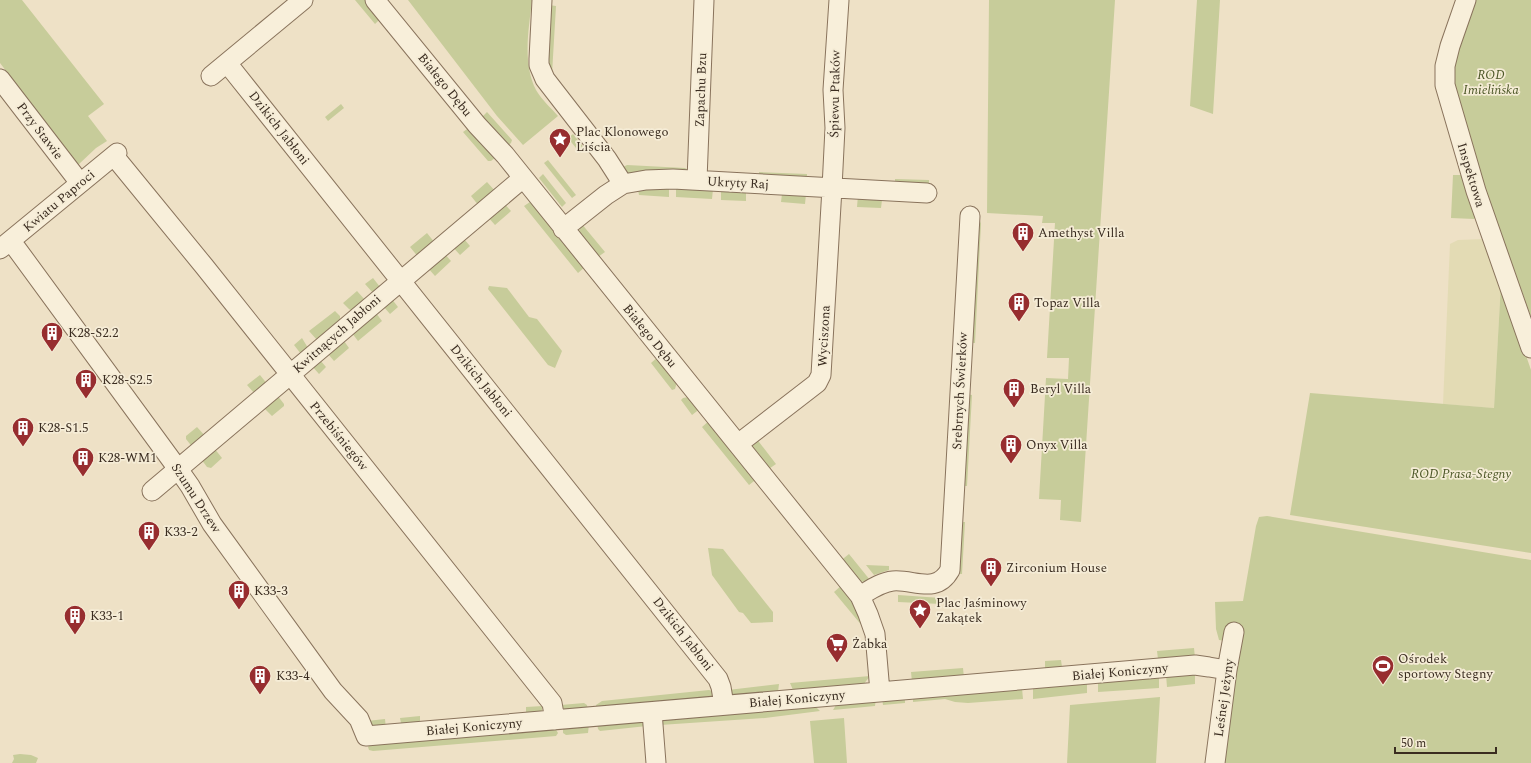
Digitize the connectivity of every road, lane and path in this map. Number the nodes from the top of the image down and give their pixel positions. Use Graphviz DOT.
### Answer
graph roads {
  1 [pos="303,0"];
  2 [pos="376,0"];
  3 [pos="542,0"];
  4 [pos="704,0"];
  5 [pos="839,0"];
  6 [pos="1466,0"];
  7 [pos="227,63"];
  8 [pos="211,76"];
  9 [pos="0,79"];
  10 [pos="116,155"];
  11 [pos="523,178"];
  12 [pos="697,180"];
  13 [pos="80,183"];
  14 [pos="623,184"];
  15 [pos="832,188"];
  16 [pos="927,193"];
  17 [pos="970,216"];
  18 [pos="563,229"];
  19 [pos="5,245"];
  20 [pos="400,281"];
  21 [pos="1531,348"];
  22 [pos="290,376"];
  23 [pos="738,444"];
  24 [pos="178,469"];
  25 [pos="152,491"];
  26 [pos="860,596"];
  27 [pos="1234,632"];
  28 [pos="1227,670"];
  29 [pos="880,692"];
  30 [pos="724,704"];
  31 [pos="652,712"];
  32 [pos="555,720"];
  33 [pos="366,736"];
  34 [pos="656,763"];
  35 [pos="1215,763"];
  1 -- 7 [label="street"];
  2 -- 11 [label="street, Białego Dębu"];
  3 -- 14 [label="street"];
  4 -- 12 [label="street, Zapachu Bzu"];
  5 -- 15 [label="street, Śpiewu Ptaków"];
  6 -- 21 [label="street, Inspektowa"];
  7 -- 8 [label="street"];
  7 -- 20 [label="street, Dzikich Jabłoni"];
  9 -- 13 [label="street, Przy Stawie"];
  10 -- 13 [label="street, Kwiatu Paproci"];
  10 -- 22 [label="street, Przebiśniegów"];
  11 -- 18 [label="street, Białego Dębu"];
  11 -- 20 [label="street, Kwitnących Jabłoni"];
  12 -- 14 [label="street, Ukryty Raj"];
  12 -- 15 [label="street, Ukryty Raj"];
  13 -- 19 [label="street, Kwiatu Paproci"];
  14 -- 18 [label="street, Ukryty Raj"];
  15 -- 16 [label="street, Ukryty Raj"];
  15 -- 23 [label="street, Wyciszona"];
  17 -- 26 [label="street, Srebrnych Świerków"];
  18 -- 23 [label="street, Białego Dębu"];
  19 -- 24 [label="street, Szumu Drzew"];
  20 -- 22 [label="street, Kwitnących Jabłoni"];
  20 -- 30 [label="street, Dzikich Jabłoni"];
  22 -- 24 [label="street, Kwitnących Jabłoni"];
  22 -- 32 [label="street, Przebiśniegów"];
  23 -- 26 [label="street, Białego Dębu"];
  24 -- 25 [label="street, Kwitnących Jabłoni"];
  24 -- 33 [label="street, Szumu Drzew"];
  26 -- 29 [label="street, Białego Dębu"];
  27 -- 28 [label="street, Leśnej Jeżyny"];
  28 -- 29 [label="street, Białej Koniczyny"];
  28 -- 35 [label="street, Leśnej Jeżyny"];
  29 -- 30 [label="street, Białej Koniczyny"];
  30 -- 31 [label="street, Białej Koniczyny"];
  31 -- 32 [label="street, Białej Koniczyny"];
  31 -- 34 [label="street"];
  32 -- 33 [label="street, Białej Koniczyny"];
}
